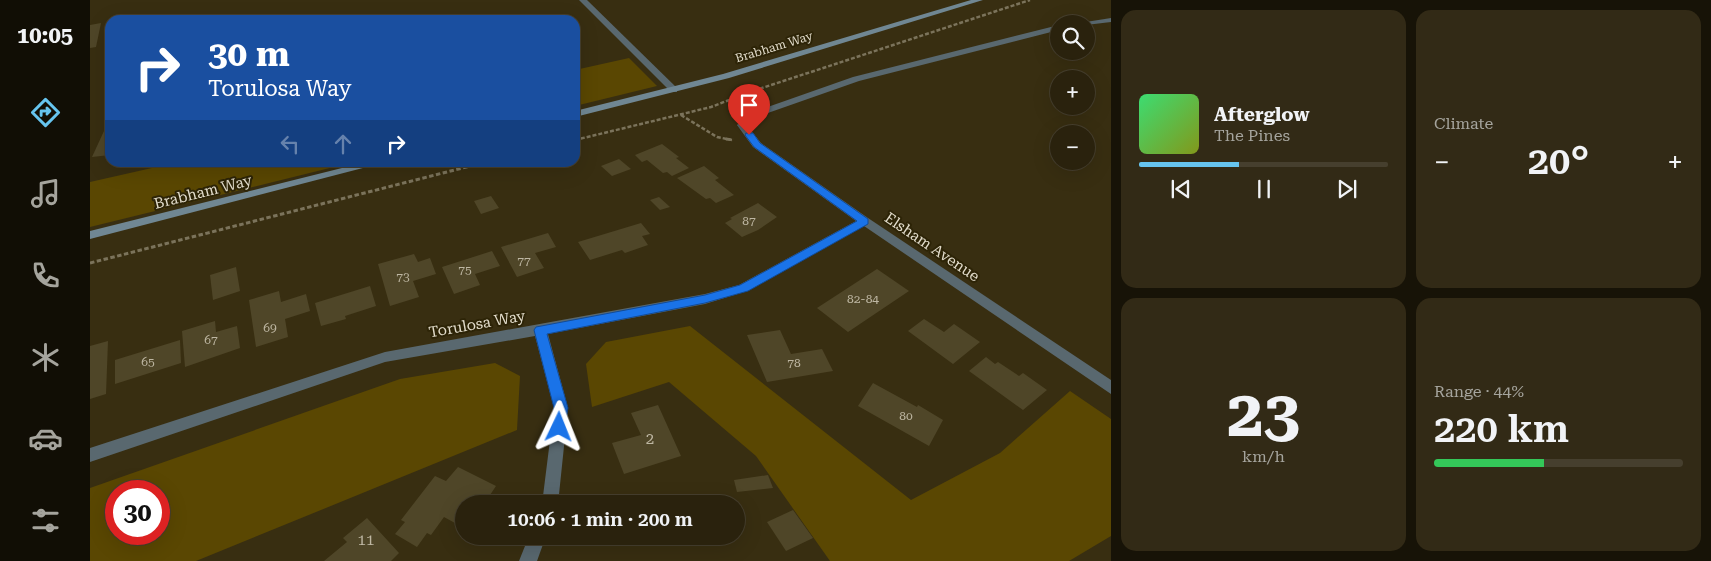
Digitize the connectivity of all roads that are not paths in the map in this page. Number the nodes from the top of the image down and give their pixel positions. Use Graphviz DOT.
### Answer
graph roads {
  1 [pos="583,0"];
  2 [pos="979,0"];
  3 [pos="1111,20"];
  4 [pos="1095,22"];
  5 [pos="1050,29"];
  6 [pos="674,90"];
  7 [pos="580,113"];
  8 [pos="361,167"];
  9 [pos="864,221"];
  10 [pos="90,235"];
  11 [pos="540,330"];
  12 [pos="1111,388"];
  13 [pos="90,455"];
  14 [pos="551,495"];
  15 [pos="534,545"];
  16 [pos="528,561"];
  1 -- 6 [label="street"];
  2 -- 6 [label="main road, Brabham Way"];
  3 -- 4 [label="street"];
  5 -- 9 [label="street, Elsham Avenue"];
  6 -- 7 [label="main road, Brabham Way"];
  8 -- 10 [label="main road, Brabham Way"];
  9 -- 11 [label="street, Torulosa Way"];
  9 -- 12 [label="street, Elsham Avenue"];
  11 -- 13 [label="street, Torulosa Way"];
  11 -- 14 [label="street"];
  15 -- 16 [label="street"];
}
